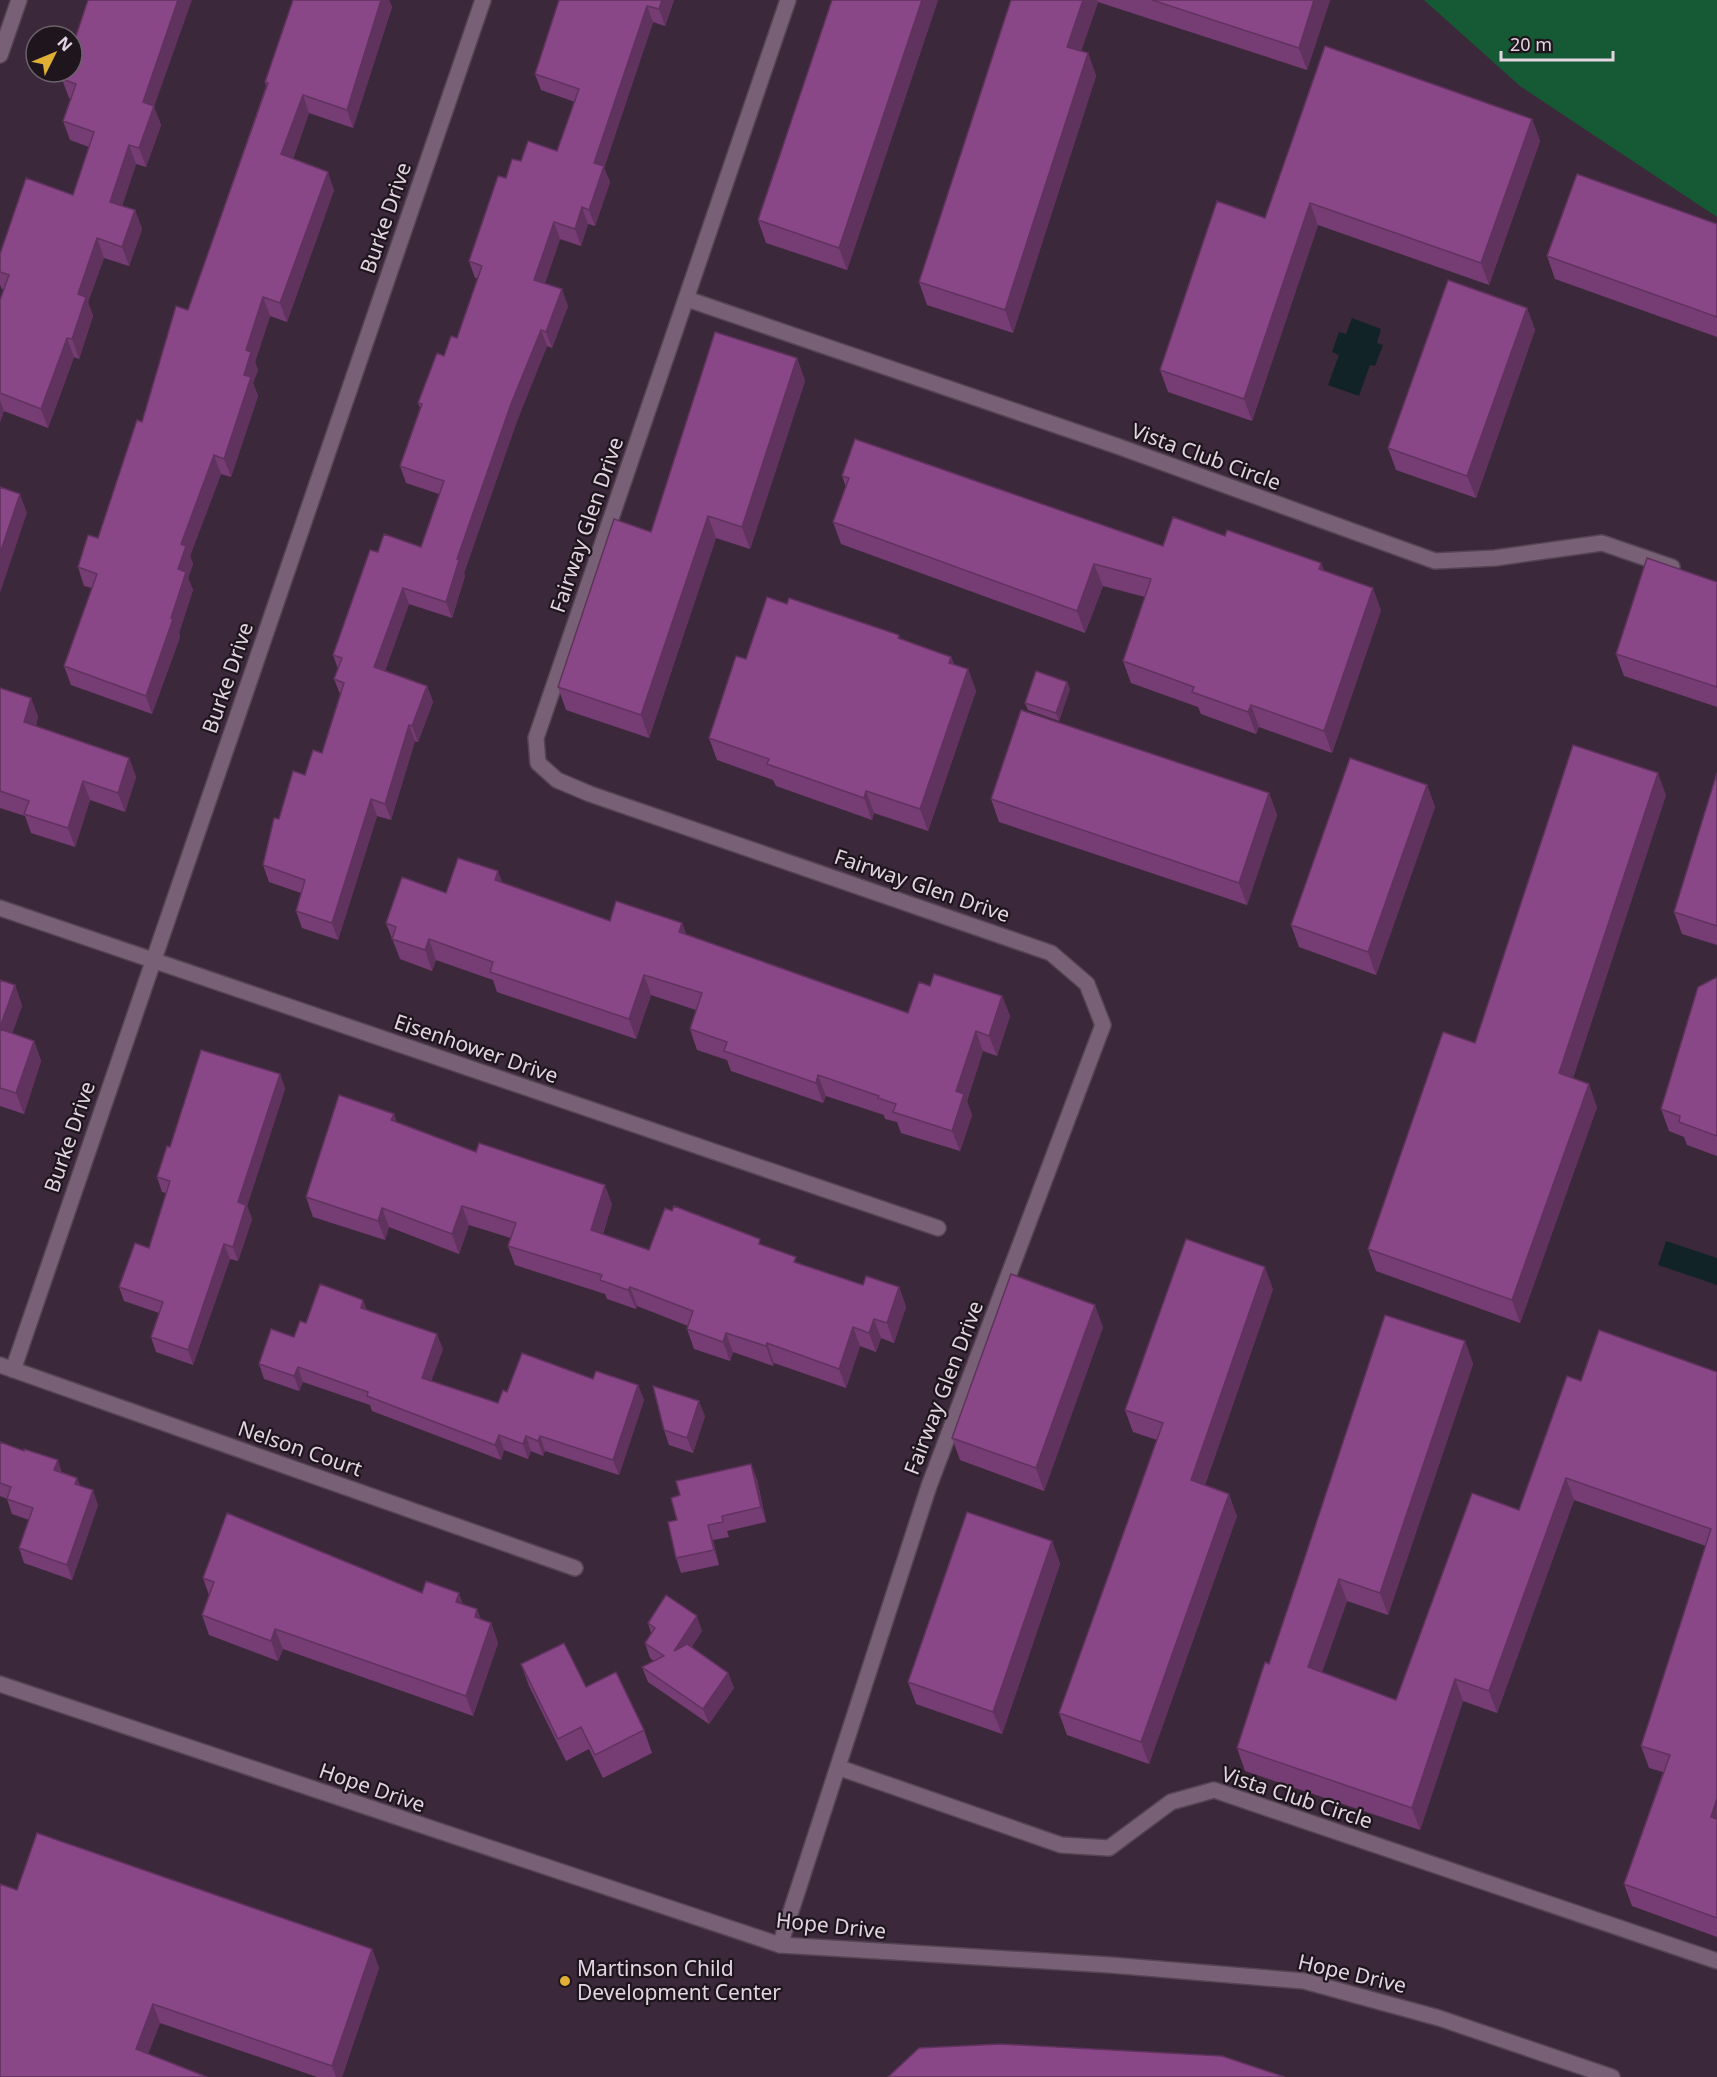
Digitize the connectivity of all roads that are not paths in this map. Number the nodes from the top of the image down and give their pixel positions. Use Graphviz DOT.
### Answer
graph roads {
  1 [pos="19,0"];
  2 [pos="483,0"];
  3 [pos="788,0"];
  4 [pos="0,55"];
  5 [pos="687,299"];
  6 [pos="1683,571"];
  7 [pos="0,908"];
  8 [pos="152,961"];
  9 [pos="938,1228"];
  10 [pos="6,1368"];
  11 [pos="574,1568"];
  12 [pos="0,1684"];
  13 [pos="840,1768"];
  14 [pos="780,1946"];
  15 [pos="1717,1961"];
  16 [pos="1612,2077"];
  1 -- 4 [label="street"];
  2 -- 8 [label="street, Burke Drive"];
  3 -- 5 [label="street, Fairway Glen Drive"];
  5 -- 6 [label="street, Vista Club Circle"];
  5 -- 13 [label="street, Fairway Glen Drive"];
  7 -- 8 [label="street, Eisenhower Drive"];
  8 -- 9 [label="street, Eisenhower Drive"];
  8 -- 10 [label="street, Burke Drive"];
  10 -- 11 [label="street, Nelson Court"];
  12 -- 14 [label="street, Hope Drive"];
  13 -- 14 [label="street, Fairway Glen Drive"];
  13 -- 15 [label="street, Vista Club Circle"];
  14 -- 16 [label="street, Hope Drive"];
}
